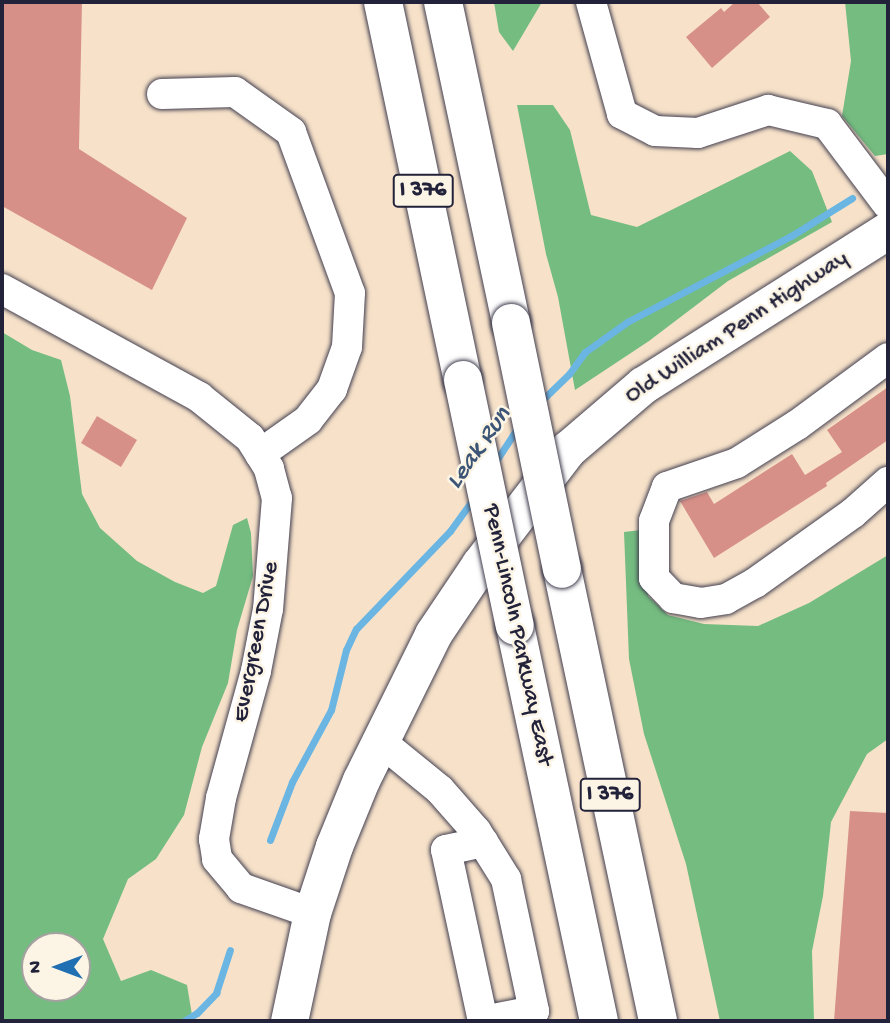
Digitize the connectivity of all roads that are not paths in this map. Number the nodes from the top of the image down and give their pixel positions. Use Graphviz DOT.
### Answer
graph roads {
  1 [pos="383,2"];
  2 [pos="443,2"];
  3 [pos="591,2"];
  4 [pos="162,94"];
  5 [pos="888,205"];
  6 [pos="888,230"];
  7 [pos="2,289"];
  8 [pos="888,358"];
  9 [pos="260,454"];
  10 [pos="888,482"];
  11 [pos="380,741"];
  12 [pos="483,842"];
  13 [pos="312,913"];
  14 [pos="534,1016"];
  15 [pos="289,1021"];
  16 [pos="599,1021"];
  17 [pos="658,1021"];
  1 -- 16 [label="highway, Penn-Lincoln Parkway East / I 376, bridge"];
  2 -- 17 [label="highway, I 376, bridge"];
  3 -- 5 [label="street"];
  4 -- 9 [label="street"];
  6 -- 11 [label="main road, Old William Penn Highway"];
  7 -- 9 [label="street, Evergreen Drive"];
  8 -- 10 [label="street"];
  9 -- 13 [label="street, Evergreen Drive"];
  11 -- 12 [label="street"];
  11 -- 13 [label="main road, Old William Penn Highway"];
  12 -- 14 [label="street"];
  12 -- 14 [label="street"];
  13 -- 15 [label="main road, Old William Penn Highway"];
}
